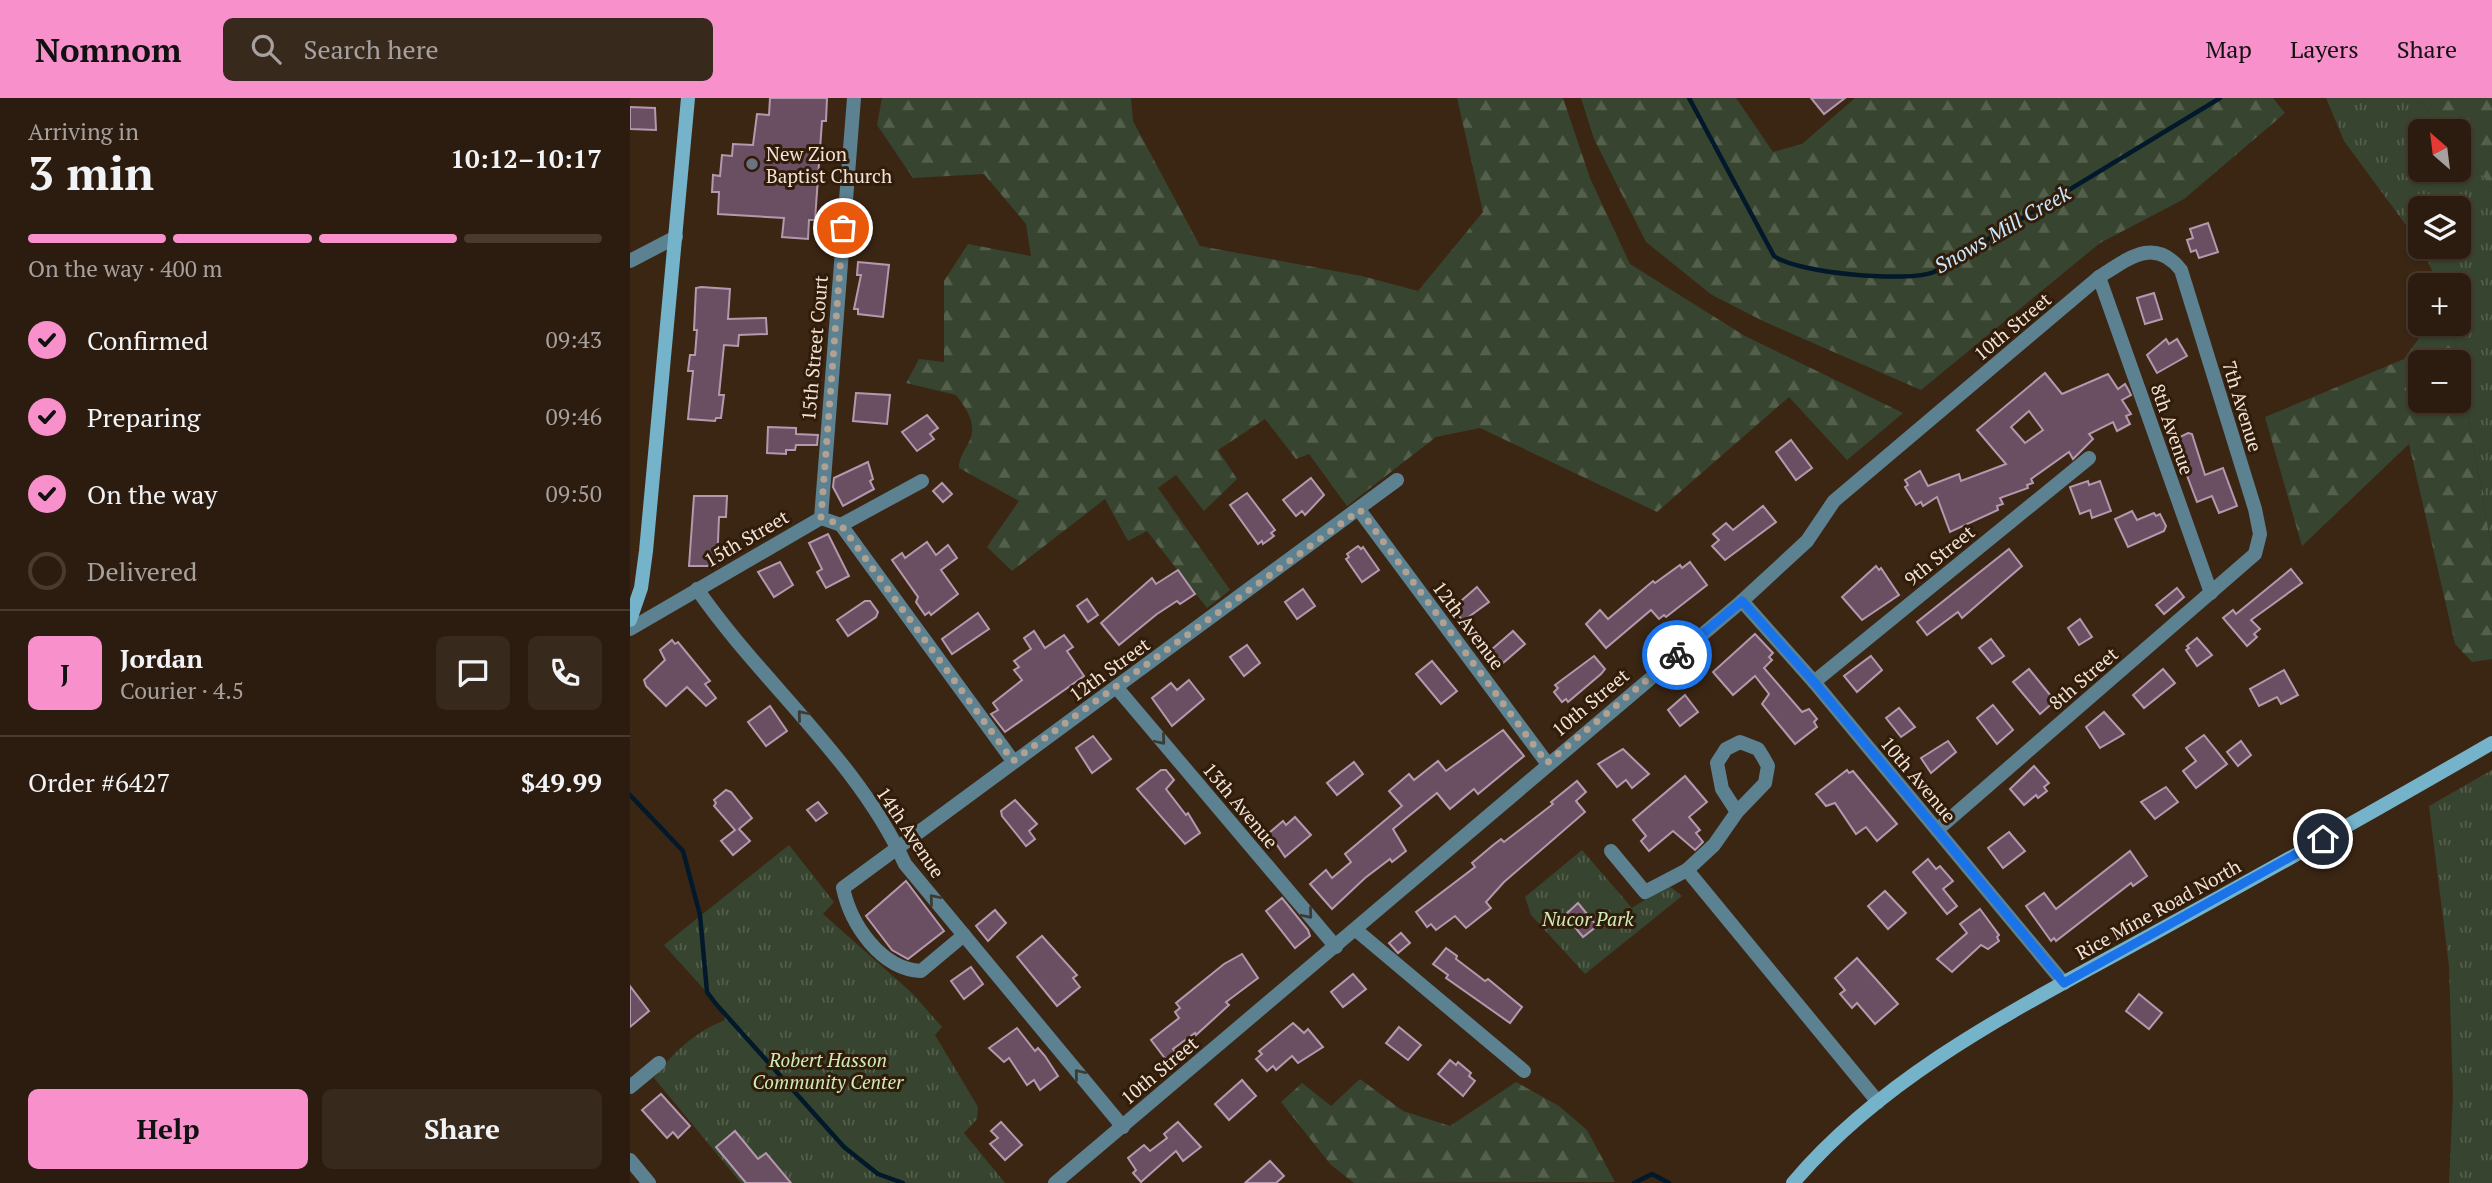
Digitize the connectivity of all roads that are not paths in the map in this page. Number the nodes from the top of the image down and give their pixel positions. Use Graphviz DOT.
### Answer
graph roads {
  1 [pos="688,98"];
  2 [pos="854,98"];
  3 [pos="676,237"];
  4 [pos="630,261"];
  5 [pos="2181,270"];
  6 [pos="2099,277"];
  7 [pos="2089,458"];
  8 [pos="1397,480"];
  9 [pos="922,481"];
  10 [pos="1360,510"];
  11 [pos="821,517"];
  12 [pos="841,525"];
  13 [pos="2255,554"];
  14 [pos="696,589"];
  15 [pos="2211,593"];
  16 [pos="1742,601"];
  17 [pos="630,620"];
  18 [pos="630,629"];
  19 [pos="1814,682"];
  20 [pos="1117,688"];
  21 [pos="2492,743"];
  22 [pos="1013,761"];
  23 [pos="1547,763"];
  24 [pos="1737,812"];
  25 [pos="1937,830"];
  26 [pos="897,846"];
  27 [pos="1611,851"];
  28 [pos="1686,870"];
  29 [pos="1356,930"];
  30 [pos="964,935"];
  31 [pos="1336,947"];
  32 [pos="2064,983"];
  33 [pos="659,1063"];
  34 [pos="1524,1071"];
  35 [pos="630,1087"];
  36 [pos="1878,1102"];
  37 [pos="1123,1127"];
  38 [pos="630,1160"];
  39 [pos="649,1183"];
  40 [pos="1055,1183"];
  41 [pos="1793,1183"];
  1 -- 3 [label="main road"];
  2 -- 11 [label="street, 15th Street Court"];
  3 -- 4 [label="street"];
  3 -- 17 [label="main road"];
  5 -- 6 [label="street, 10th Street"];
  5 -- 13 [label="street, 7th Avenue"];
  6 -- 15 [label="street, 8th Avenue"];
  6 -- 16 [label="street, 10th Street"];
  7 -- 19 [label="street, 9th Street"];
  8 -- 10 [label="street, 12th Street"];
  9 -- 12 [label="street"];
  10 -- 20 [label="street, 12th Street"];
  10 -- 23 [label="street, 12th Avenue"];
  11 -- 12 [label="street"];
  11 -- 14 [label="street, 15th Street"];
  12 -- 22 [label="street"];
  13 -- 15 [label="street, 8th Street"];
  14 -- 18 [label="street, 15th Street"];
  26 -- 14 [label="street, 14th Avenue, one-way"];
  15 -- 25 [label="street, 8th Street"];
  16 -- 19 [label="street, 10th Avenue"];
  16 -- 23 [label="street, 10th Street"];
  19 -- 25 [label="street, 10th Avenue"];
  20 -- 22 [label="street, 12th Street"];
  20 -- 31 [label="street, 13th Avenue, one-way"];
  21 -- 32 [label="main road, Rice Mine Road North"];
  22 -- 26 [label="street, 12th Street"];
  23 -- 29 [label="street, 10th Street"];
  24 -- 24 [label="street"];
  24 -- 28 [label="street"];
  25 -- 32 [label="street, 10th Avenue"];
  30 -- 26 [label="street, 14th Avenue, one-way"];
  26 -- 30 [label="street, 12th Street"];
  27 -- 28 [label="street"];
  28 -- 36 [label="street"];
  29 -- 31 [label="street, 10th Street"];
  29 -- 34 [label="street"];
  37 -- 30 [label="street, 14th Avenue, one-way"];
  31 -- 37 [label="street, 10th Street"];
  32 -- 36 [label="main road, Rice Mine Road North"];
  33 -- 35 [label="street"];
  36 -- 41 [label="main road, Rice Mine Road North"];
  37 -- 40 [label="street, 10th Street"];
  38 -- 39 [label="street"];
}
